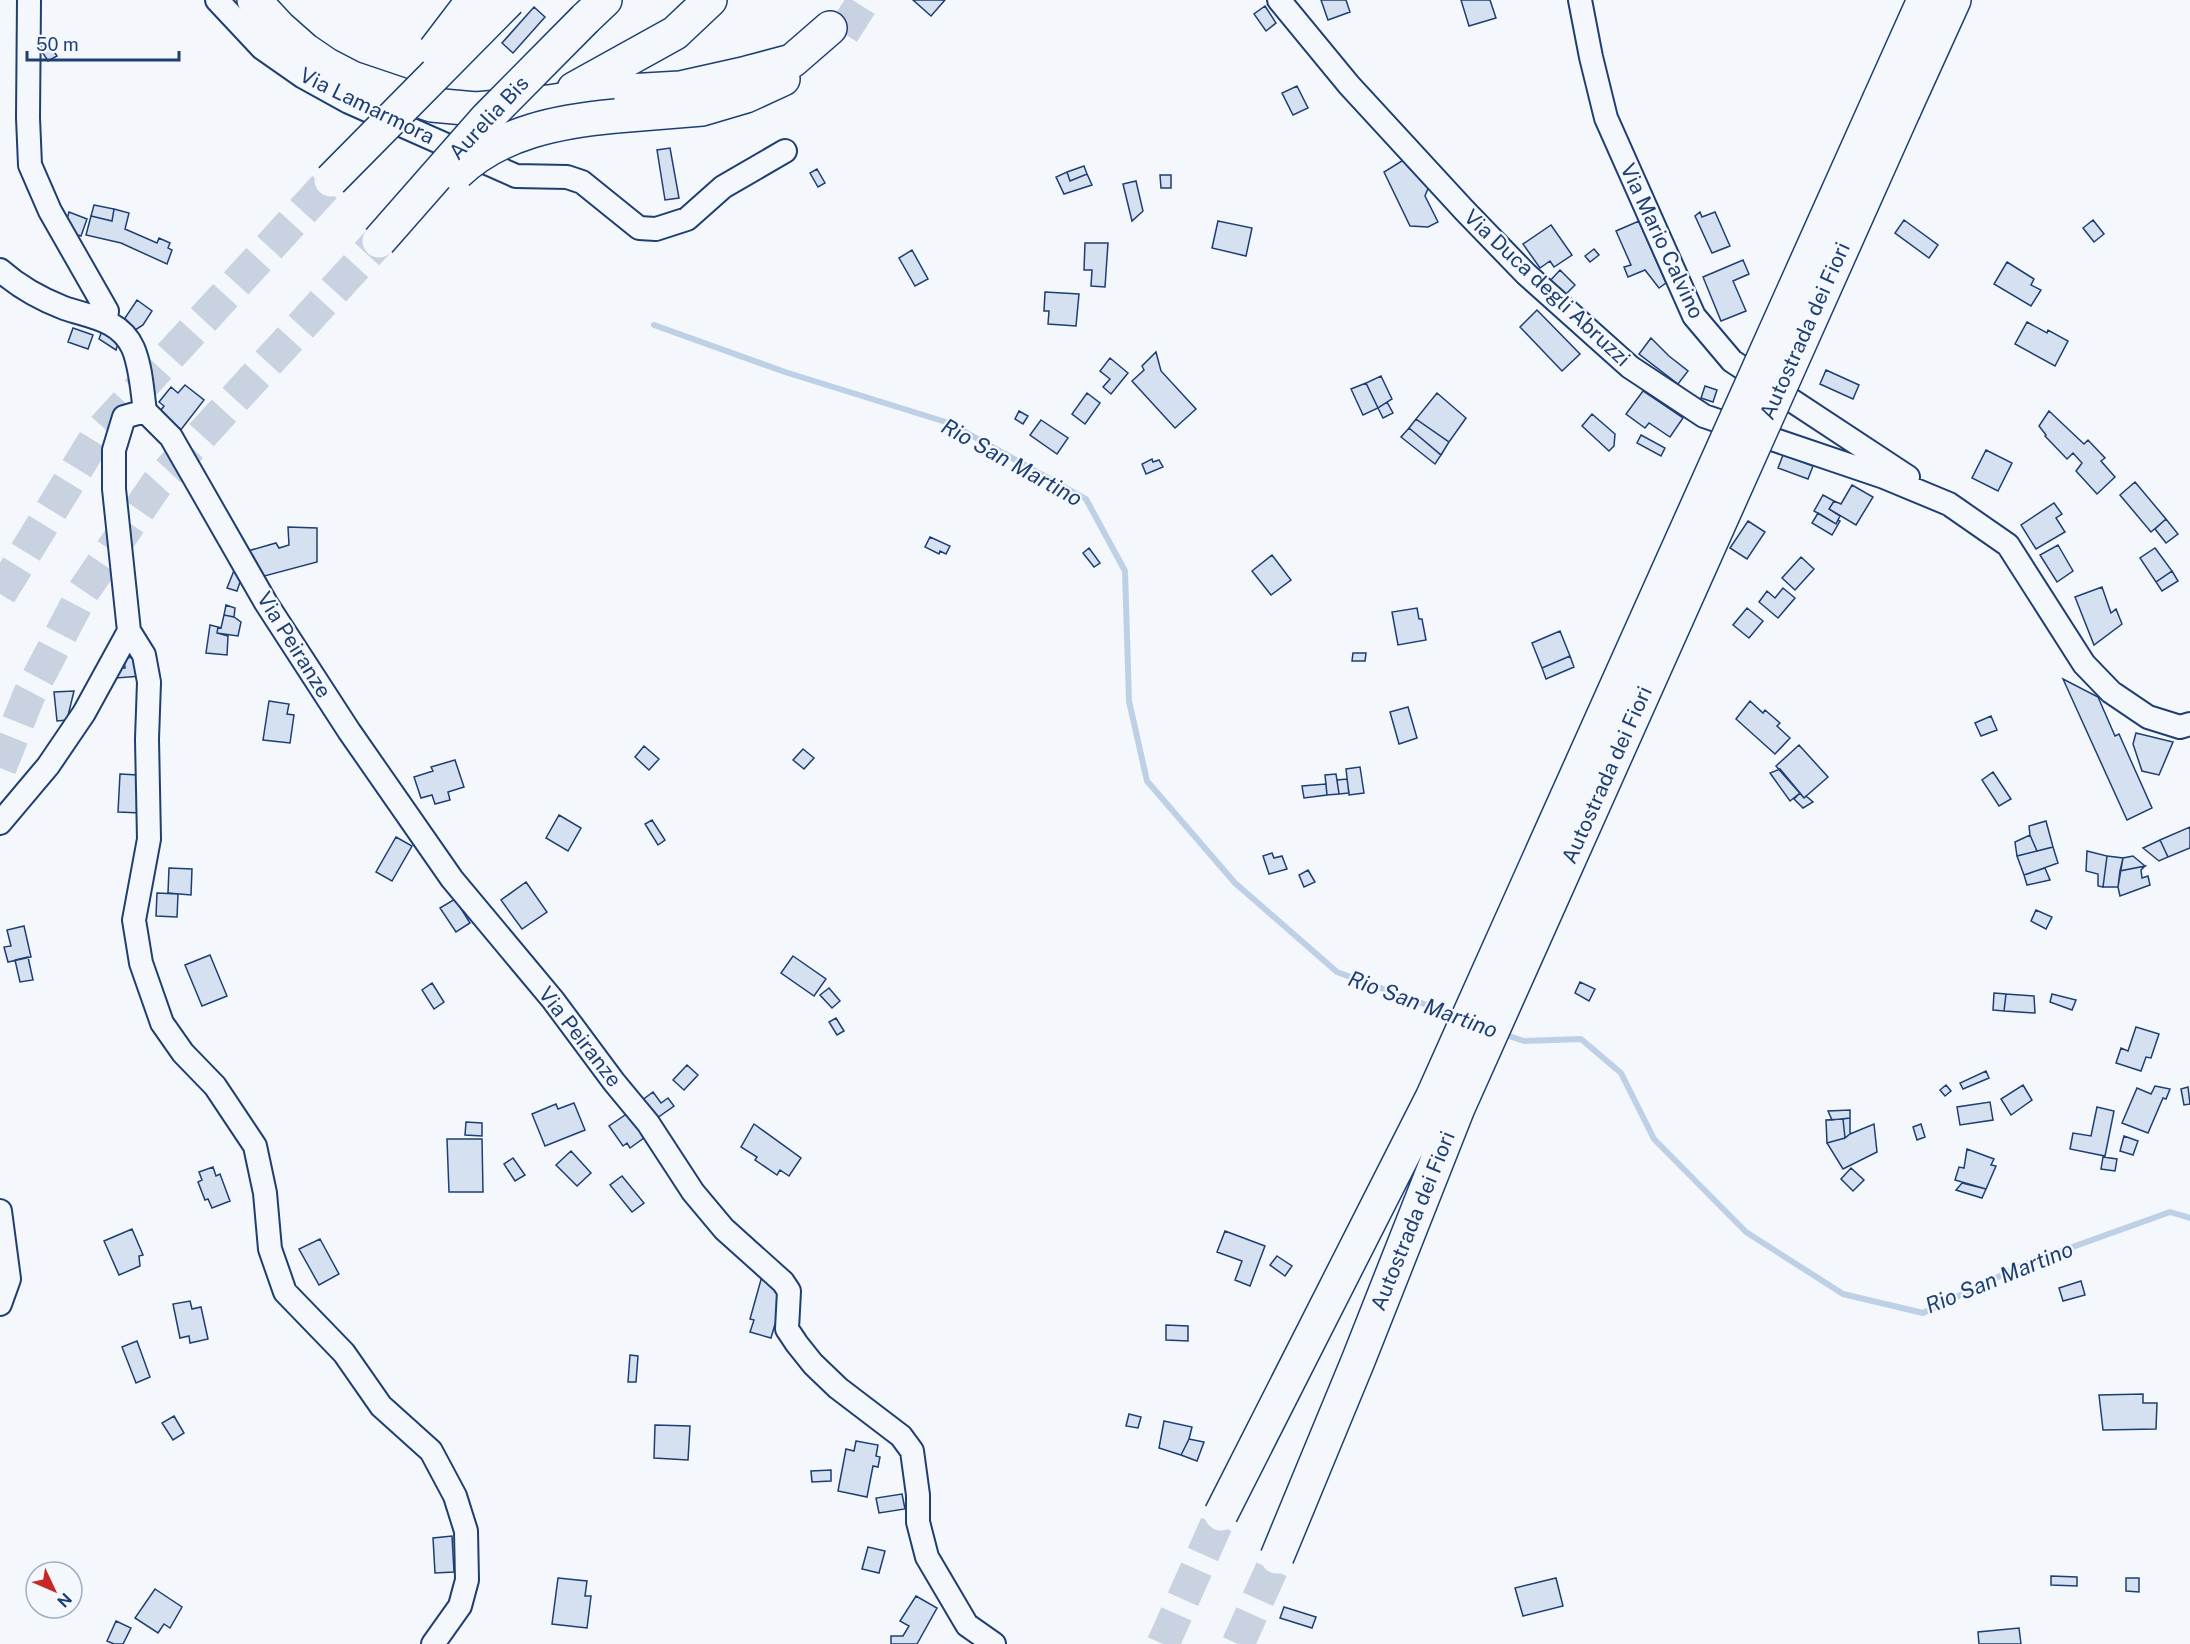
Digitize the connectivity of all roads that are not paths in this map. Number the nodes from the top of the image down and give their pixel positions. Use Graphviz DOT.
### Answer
graph roads {
  1 [pos="29,0"];
  2 [pos="217,0"];
  3 [pos="254,0"];
  4 [pos="473,0"];
  5 [pos="509,0"];
  6 [pos="710,0"];
  7 [pos="1279,0"];
  8 [pos="1580,0"];
  9 [pos="1954,0"];
  10 [pos="1922,3"];
  11 [pos="595,9"];
  12 [pos="549,102"];
  13 [pos="1892,104"];
  14 [pos="785,152"];
  15 [pos="0,270"];
  16 [pos="106,320"];
  17 [pos="145,411"];
  18 [pos="1949,504"];
  19 [pos="129,630"];
  20 [pos="2190,724"];
  21 [pos="0,823"];
  22 [pos="0,1211"];
  23 [pos="0,1304"];
  24 [pos="1221,1514"];
  25 [pos="1277,1557"];
  26 [pos="434,1644"];
  27 [pos="994,1644"];
  1 -- 16 [label="street"];
  2 -- 14 [label="street, Via Lamarmora"];
  3 -- 12 [label="highway"];
  4 -- 5 [label="highway, bridge"];
  6 -- 12 [label="highway"];
  7 -- 18 [label="street, Via Duca degli Abruzzi"];
  8 -- 18 [label="street, Via Mario Calvino"];
  9 -- 13 [label="highway, Autostrada dei Fiori"];
  10 -- 13 [label="highway, Autostrada dei Fiori"];
  11 -- 12 [label="highway, Aurelia Bis, bridge"];
  13 -- 24 [label="highway, Autostrada dei Fiori, bridge"];
  13 -- 25 [label="highway, Autostrada dei Fiori, bridge"];
  15 -- 16 [label="street"];
  16 -- 17 [label="street"];
  17 -- 19 [label="street"];
  17 -- 27 [label="street, Via Peiranze"];
  18 -- 20 [label="street"];
  19 -- 21 [label="street"];
  19 -- 26 [label="street"];
  22 -- 23 [label="street"];
}
